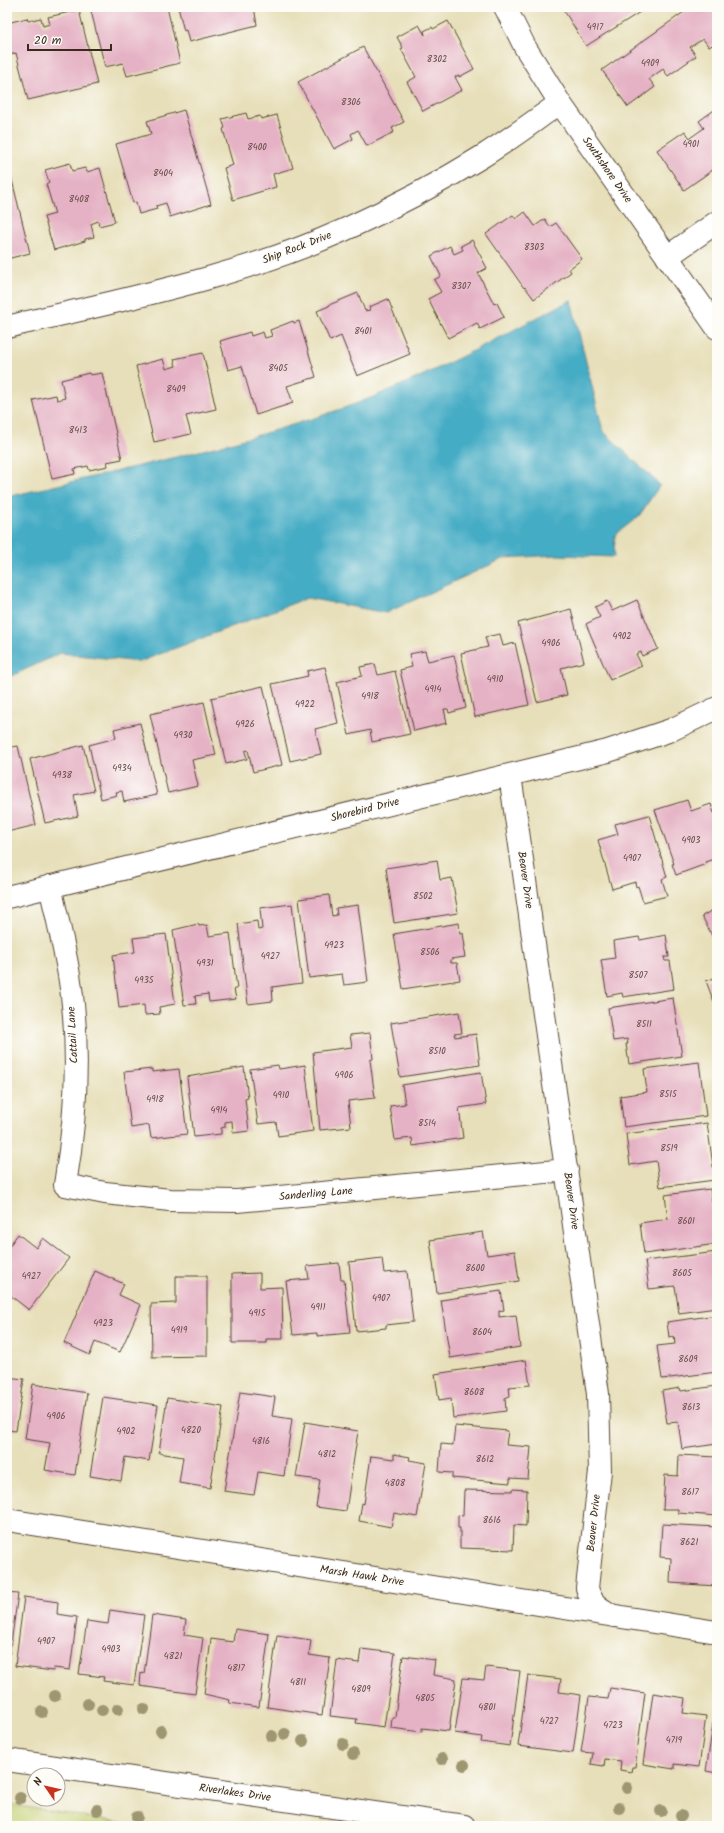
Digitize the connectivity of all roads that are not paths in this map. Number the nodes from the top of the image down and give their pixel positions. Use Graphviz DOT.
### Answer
graph roads {
  1 [pos="505,7"];
  2 [pos="560,103"];
  3 [pos="717,222"];
  4 [pos="667,257"];
  5 [pos="7,327"];
  6 [pos="717,328"];
  7 [pos="717,708"];
  8 [pos="510,775"];
  9 [pos="50,886"];
  10 [pos="7,896"];
  11 [pos="567,1170"];
  12 [pos="65,1185"];
  13 [pos="7,1520"];
  14 [pos="613,1616"];
  15 [pos="717,1632"];
  16 [pos="7,1760"];
  17 [pos="464,1826"];
  1 -- 2 [label="street, Southshore Drive"];
  2 -- 4 [label="street, Southshore Drive"];
  2 -- 5 [label="street, Ship Rock Drive"];
  3 -- 4 [label="street"];
  4 -- 6 [label="street, Southshore Drive"];
  7 -- 8 [label="street, Shorebird Drive"];
  8 -- 9 [label="street, Shorebird Drive"];
  8 -- 11 [label="street, Beaver Drive"];
  9 -- 10 [label="street, Shorebird Drive"];
  9 -- 12 [label="street, Cattail Lane"];
  11 -- 12 [label="street, Sanderling Lane"];
  11 -- 14 [label="street, Beaver Drive"];
  13 -- 14 [label="street, Marsh Hawk Drive"];
  14 -- 15 [label="street, Marsh Hawk Drive"];
  16 -- 17 [label="street, Riverlakes Drive"];
}
